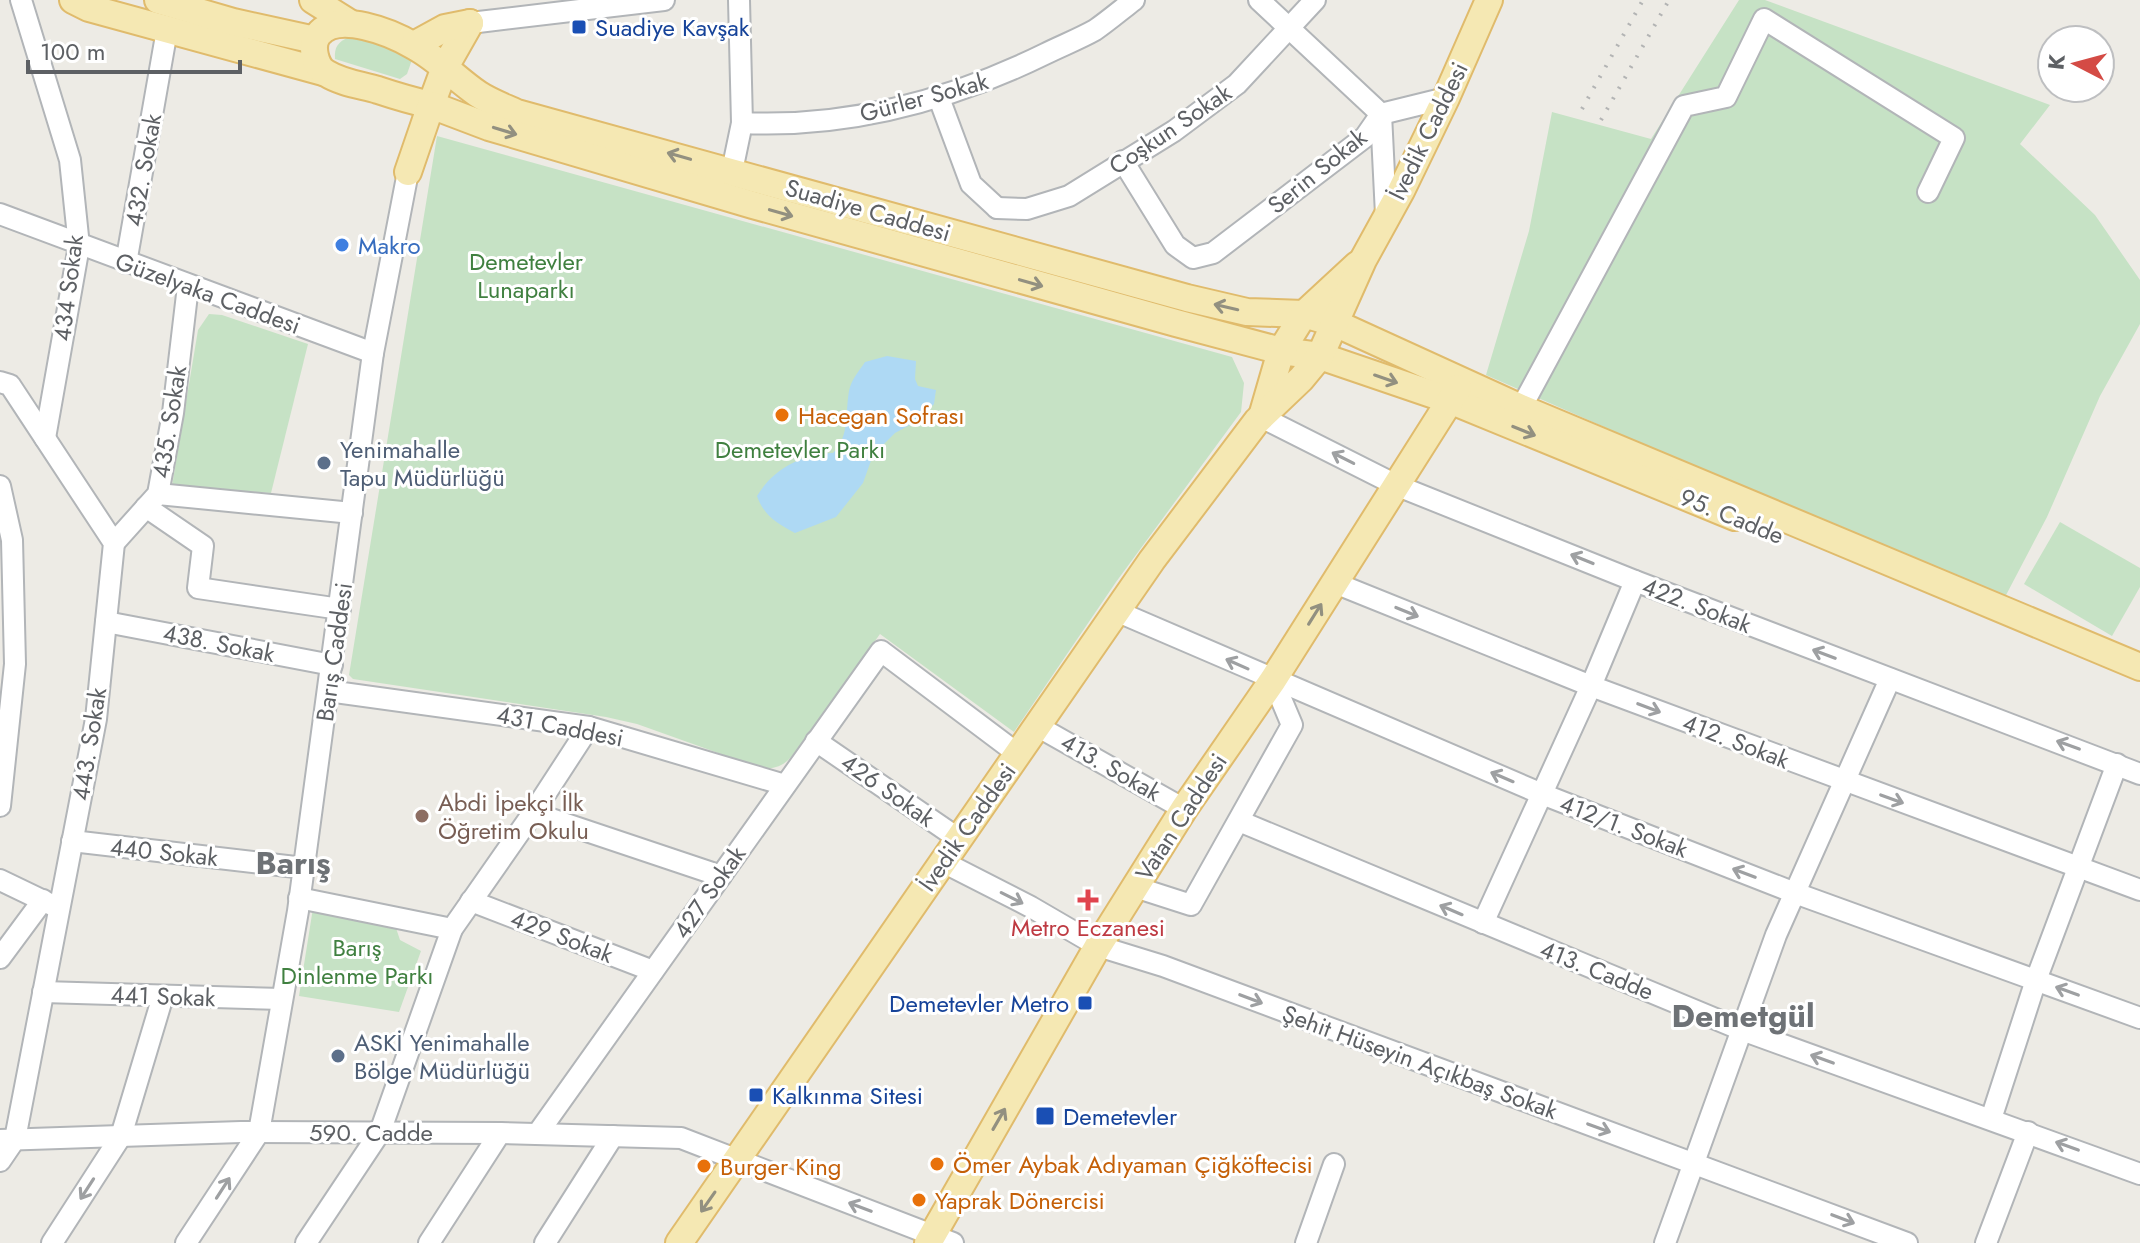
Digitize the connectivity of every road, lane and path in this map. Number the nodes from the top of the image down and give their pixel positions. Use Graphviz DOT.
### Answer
graph roads {
  1 [pos="21,0"];
  2 [pos="73,0"];
  3 [pos="158,0"];
  4 [pos="295,0"];
  5 [pos="313,0"];
  6 [pos="664,0"];
  7 [pos="739,0"];
  8 [pos="1134,0"];
  9 [pos="1259,0"];
  10 [pos="1315,0"];
  11 [pos="1489,0"];
  12 [pos="348,22"];
  13 [pos="470,23"];
  14 [pos="1291,29"];
  15 [pos="167,30"];
  16 [pos="316,37"];
  17 [pos="414,45"];
  18 [pos="445,67"];
  19 [pos="323,72"];
  20 [pos="939,98"];
  21 [pos="1446,98"];
  22 [pos="418,103"];
  23 [pos="1381,114"];
  24 [pos="742,123"];
  25 [pos="1123,161"];
  26 [pos="732,171"];
  27 [pos="408,172"];
  28 [pos="1928,192"];
  29 [pos="997,208"];
  30 [pos="0,214"];
  31 [pos="1386,215"];
  32 [pos="79,246"];
  33 [pos="993,246"];
  34 [pos="1363,260"];
  35 [pos="126,263"];
  36 [pos="188,286"];
  37 [pos="1304,314"];
  38 [pos="1337,324"];
  39 [pos="1281,351"];
  40 [pos="373,353"];
  41 [pos="1320,356"];
  42 [pos="0,382"];
  43 [pos="1457,391"];
  44 [pos="1521,408"];
  45 [pos="1261,417"];
  46 [pos="45,438"];
  47 [pos="0,486"];
  48 [pos="1398,486"];
  49 [pos="152,500"];
  50 [pos="352,513"];
  51 [pos="114,543"];
  52 [pos="1635,581"];
  53 [pos="1335,583"];
  54 [pos="340,609"];
  55 [pos="1116,611"];
  56 [pos="106,622"];
  57 [pos="332,665"];
  58 [pos="2140,667"];
  59 [pos="1890,679"];
  60 [pos="1273,680"];
  61 [pos="2140,682"];
  62 [pos="1591,686"];
  63 [pos="328,691"];
  64 [pos="1037,726"];
  65 [pos="589,727"];
  66 [pos="816,741"];
  67 [pos="2,748"];
  68 [pos="1018,754"];
  69 [pos="2117,764"];
  70 [pos="2140,774"];
  71 [pos="1845,781"];
  72 [pos="785,785"];
  73 [pos="1542,794"];
  74 [pos="0,806"];
  75 [pos="1184,809"];
  76 [pos="533,813"];
  77 [pos="1239,821"];
  78 [pos="959,839"];
  79 [pos="72,841"];
  80 [pos="943,862"];
  81 [pos="2078,867"];
  82 [pos="304,868"];
  83 [pos="721,876"];
  84 [pos="0,880"];
  85 [pos="1135,887"];
  86 [pos="2140,890"];
  87 [pos="1795,893"];
  88 [pos="299,898"];
  89 [pos="471,901"];
  90 [pos="51,904"];
  91 [pos="1483,923"];
  92 [pos="452,929"];
  93 [pos="1098,946"];
  94 [pos="0,958"];
  95 [pos="653,971"];
  96 [pos="2036,980"];
  97 [pos="43,992"];
  98 [pos="163,996"];
  99 [pos="282,999"];
  100 [pos="2140,1018"];
  101 [pos="1742,1030"];
  102 [pos="1991,1119"];
  103 [pos="259,1132"];
  104 [pos="380,1132"];
  105 [pos="2028,1132"];
  106 [pos="500,1133"];
  107 [pos="538,1133"];
  108 [pos="121,1136"];
  109 [pos="613,1136"];
  110 [pos="7,1139"];
  111 [pos="737,1160"];
  112 [pos="0,1161"];
  113 [pos="1694,1163"];
  114 [pos="1334,1164"];
  115 [pos="2140,1174"];
  116 [pos="938,1240"];
  117 [pos="52,1243"];
  118 [pos="186,1243"];
  119 [pos="306,1243"];
  120 [pos="429,1243"];
  121 [pos="545,1243"];
  122 [pos="679,1243"];
  123 [pos="1306,1243"];
  124 [pos="1665,1243"];
  125 [pos="1907,1243"];
  126 [pos="1986,1243"];
  1 -- 32 [label="street, 434 Sokak"];
  2 -- 15 [label="main road, Suadiye Caddesi"];
  3 -- 16 [label="main road"];
  4 -- 16 [label="main road"];
  5 -- 12 [label="main road, Suadiye Caddesi"];
  6 -- 13 [label="street"];
  7 -- 24 [label="street"];
  8 -- 20 [label="street, Gürler Sokak"];
  9 -- 14 [label="street"];
  10 -- 14 [label="street, Coşkun Sokak"];
  11 -- 21 [label="main road, İvedik Caddesi"];
  12 -- 16 [label="main road"];
  12 -- 17 [label="main road, Suadiye Caddesi"];
  13 -- 17 [label="main road"];
  13 -- 18 [label="main road"];
  14 -- 23 [label="street"];
  14 -- 25 [label="street, Coşkun Sokak"];
  15 -- 19 [label="main road, Suadiye Caddesi"];
  15 -- 35 [label="street, 432. Sokak"];
  16 -- 19 [label="main road"];
  17 -- 18 [label="main road, Suadiye Caddesi"];
  18 -- 22 [label="main road"];
  26 -- 18 [label="main road, Suadiye Caddesi, one-way"];
  19 -- 22 [label="main road, Suadiye Caddesi"];
  20 -- 24 [label="street, Gürler Sokak"];
  20 -- 29 [label="street"];
  21 -- 23 [label="street, Serin Sokak"];
  21 -- 31 [label="main road, İvedik Caddesi"];
  22 -- 27 [label="main road, Barış Caddesi"];
  22 -- 39 [label="main road, Suadiye Caddesi, one-way"];
  23 -- 25 [label="street, Serin Sokak"];
  23 -- 31 [label="street"];
  24 -- 26 [label="street"];
  25 -- 29 [label="street, Coşkun Sokak"];
  26 -- 33 [label="main road, Suadiye Caddesi"];
  27 -- 40 [label="street, Barış Caddesi"];
  28 -- 44 [label="street"];
  29 -- 33 [label="street"];
  30 -- 32 [label="street, Güzelyaka Caddesi"];
  31 -- 34 [label="main road, İvedik Caddesi"];
  32 -- 35 [label="street, Güzelyaka Caddesi"];
  32 -- 46 [label="street, 434 Sokak"];
  37 -- 33 [label="main road, Suadiye Caddesi, one-way"];
  34 -- 37 [label="main road, İvedik Caddesi"];
  34 -- 38 [label="main road, İvedik Caddesi"];
  35 -- 36 [label="street, Güzelyaka Caddesi"];
  36 -- 40 [label="street, Güzelyaka Caddesi"];
  36 -- 49 [label="street, 435. Sokak"];
  37 -- 38 [label="main road"];
  37 -- 39 [label="main road, İvedik Caddesi"];
  38 -- 41 [label="main road, İvedik Caddesi"];
  38 -- 43 [label="main road, 95. Cadde"];
  39 -- 41 [label="main road"];
  39 -- 45 [label="main road, İvedik Caddesi"];
  40 -- 50 [label="street, Barış Caddesi"];
  41 -- 43 [label="main road, 95. Cadde, one-way"];
  41 -- 45 [label="main road, İvedik Caddesi"];
  42 -- 46 [label="street"];
  43 -- 44 [label="main road, 95. Cadde"];
  43 -- 48 [label="main road, Vatan Caddesi"];
  43 -- 61 [label="main road, 95. Cadde, one-way"];
  44 -- 58 [label="main road, 95. Cadde"];
  48 -- 45 [label="street, 422. Sokak, one-way"];
  45 -- 55 [label="main road, İvedik Caddesi"];
  46 -- 51 [label="street"];
  47 -- 67 [label="street"];
  52 -- 48 [label="street, 422. Sokak, one-way"];
  48 -- 53 [label="main road, Vatan Caddesi"];
  49 -- 50 [label="street"];
  49 -- 51 [label="street, 435. Sokak"];
  49 -- 54 [label="street"];
  50 -- 54 [label="street, Barış Caddesi"];
  51 -- 56 [label="street, 443. Sokak"];
  59 -- 52 [label="street, 422. Sokak, one-way"];
  52 -- 62 [label="street"];
  60 -- 53 [label="main road, Vatan Caddesi, one-way"];
  53 -- 62 [label="street, 412. Sokak, one-way"];
  54 -- 57 [label="street, Barış Caddesi"];
  60 -- 55 [label="street, 412/1. Sokak, one-way"];
  55 -- 64 [label="main road, İvedik Caddesi"];
  56 -- 57 [label="street, 438. Sokak"];
  56 -- 79 [label="street, 443. Sokak"];
  57 -- 63 [label="street, Barış Caddesi"];
  69 -- 59 [label="street, 422. Sokak, one-way"];
  59 -- 71 [label="street"];
  73 -- 60 [label="street, 412/1. Sokak, one-way"];
  60 -- 75 [label="main road, Vatan Caddesi"];
  60 -- 77 [label="street"];
  62 -- 71 [label="street, 412. Sokak, one-way"];
  62 -- 73 [label="street"];
  63 -- 65 [label="street, 431 Caddesi"];
  63 -- 82 [label="street, Barış Caddesi"];
  64 -- 68 [label="main road, İvedik Caddesi"];
  64 -- 75 [label="street, 413. Sokak"];
  65 -- 72 [label="street, 431 Caddesi"];
  65 -- 76 [label="street"];
  66 -- 68 [label="street, 427 Sokak"];
  66 -- 72 [label="street, 427 Sokak"];
  66 -- 78 [label="street, 426 Sokak"];
  67 -- 74 [label="street"];
  68 -- 78 [label="main road, İvedik Caddesi"];
  69 -- 70 [label="street, 422. Sokak"];
  69 -- 81 [label="street"];
  71 -- 81 [label="street, 412. Sokak, one-way"];
  71 -- 87 [label="street"];
  72 -- 83 [label="street, 427 Sokak"];
  87 -- 73 [label="street, 412/1. Sokak, one-way"];
  73 -- 91 [label="street"];
  75 -- 85 [label="main road, Vatan Caddesi"];
  76 -- 83 [label="street"];
  76 -- 89 [label="street"];
  77 -- 85 [label="street"];
  91 -- 77 [label="street, 413. Cadde, one-way"];
  78 -- 80 [label="main road, İvedik Caddesi"];
  79 -- 82 [label="street, 440 Sokak"];
  79 -- 90 [label="street, 443. Sokak"];
  80 -- 93 [label="street, Şehit Hüseyin Açıkbaş Sokak, one-way"];
  80 -- 111 [label="main road, İvedik Caddesi"];
  81 -- 86 [label="street, 412. Sokak"];
  81 -- 96 [label="street"];
  82 -- 88 [label="street, Barış Caddesi"];
  83 -- 95 [label="street, 427 Sokak"];
  84 -- 90 [label="street"];
  85 -- 93 [label="main road, Vatan Caddesi"];
  87 -- 96 [label="street, 412/1. Sokak"];
  87 -- 101 [label="street"];
  88 -- 92 [label="street"];
  88 -- 99 [label="street, Barış Caddesi"];
  89 -- 92 [label="street"];
  89 -- 95 [label="street, 429 Sokak"];
  90 -- 94 [label="street"];
  90 -- 97 [label="street, 443. Sokak"];
  91 -- 101 [label="street, 413. Cadde"];
  92 -- 104 [label="street"];
  93 -- 113 [label="street, Şehit Hüseyin Açıkbaş Sokak, one-way"];
  116 -- 93 [label="main road, Vatan Caddesi, one-way"];
  95 -- 107 [label="street, 427 Sokak"];
  100 -- 96 [label="street, 412/1. Sokak, one-way"];
  96 -- 102 [label="street"];
  97 -- 98 [label="street, 441 Sokak"];
  97 -- 110 [label="street, 443. Sokak"];
  98 -- 99 [label="street, 441 Sokak"];
  98 -- 108 [label="street"];
  99 -- 103 [label="street, Barış Caddesi"];
  102 -- 101 [label="street, 413. Cadde, one-way"];
  101 -- 113 [label="street"];
  102 -- 105 [label="street, 413. Cadde"];
  103 -- 104 [label="street, 590. Cadde"];
  103 -- 108 [label="street, 590. Cadde"];
  118 -- 103 [label="street, one-way"];
  104 -- 106 [label="street, 590. Cadde"];
  104 -- 119 [label="street"];
  115 -- 105 [label="street, 413. Cadde, one-way"];
  105 -- 126 [label="street"];
  106 -- 107 [label="street, 590. Cadde"];
  106 -- 120 [label="street"];
  107 -- 109 [label="street, 590. Cadde"];
  108 -- 110 [label="street, 590. Cadde"];
  108 -- 117 [label="street, one-way"];
  109 -- 111 [label="street, 590. Cadde"];
  109 -- 121 [label="street"];
  110 -- 112 [label="street"];
  116 -- 111 [label="street, 590. Cadde, one-way"];
  111 -- 122 [label="main road, İvedik Caddesi, one-way"];
  113 -- 124 [label="street"];
  113 -- 125 [label="street, Şehit Hüseyin Açıkbaş Sokak, one-way"];
  114 -- 123 [label="street"];
}
